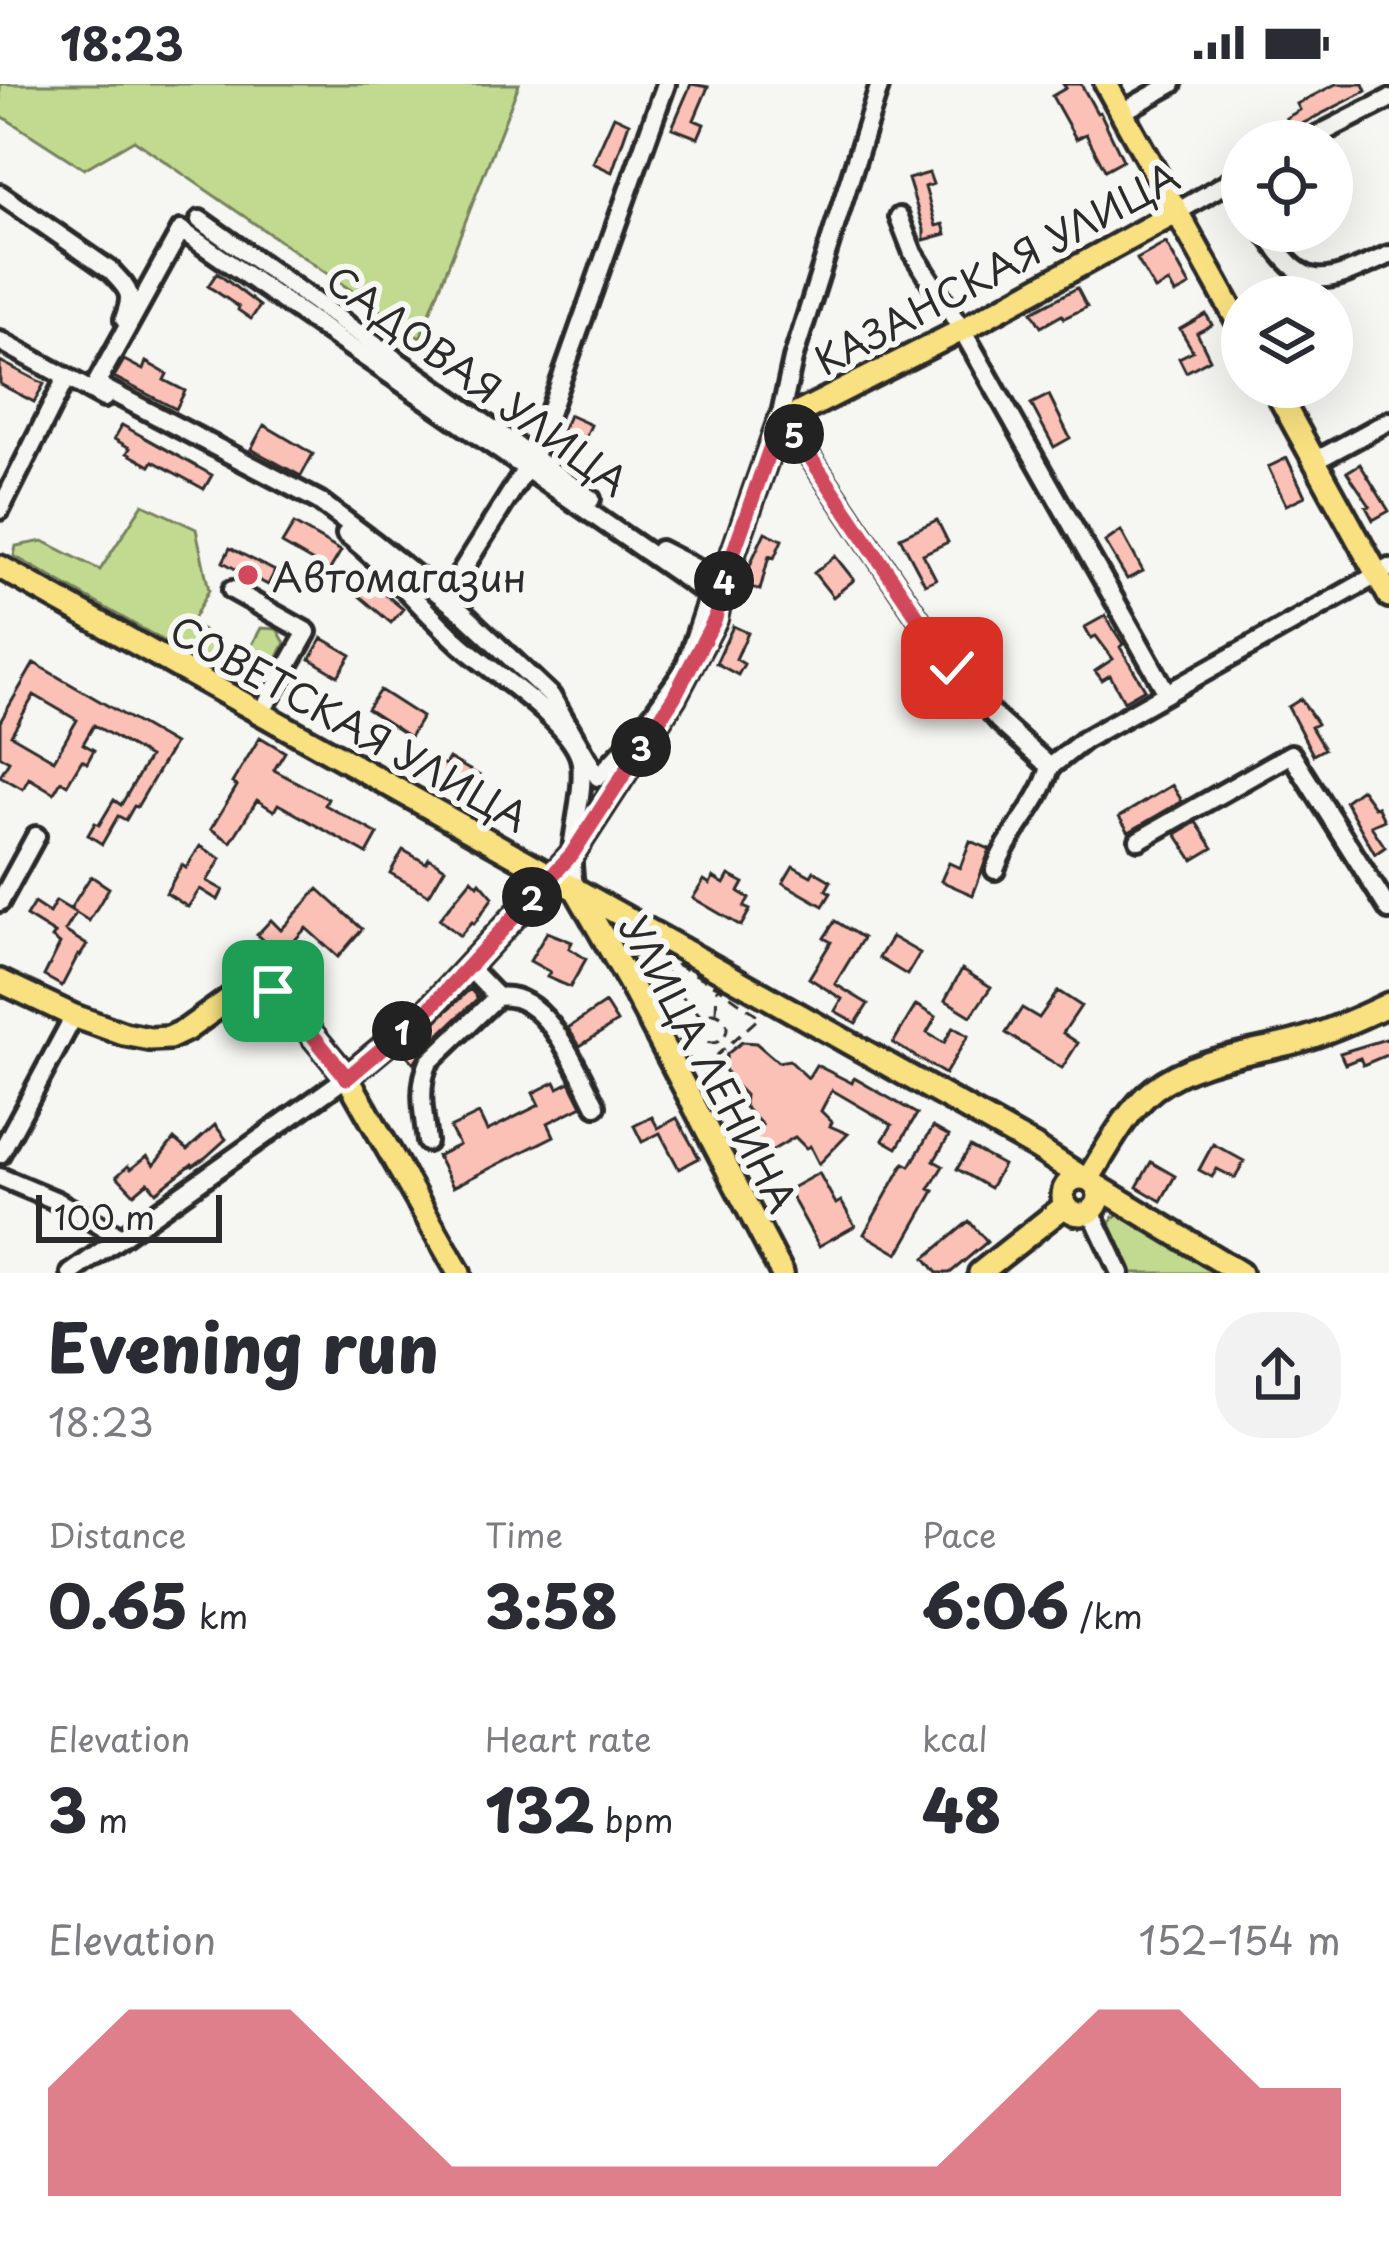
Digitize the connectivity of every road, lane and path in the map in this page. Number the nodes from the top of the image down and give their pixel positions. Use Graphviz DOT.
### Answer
graph roads {
  1 [pos="665,84"];
  2 [pos="880,84"];
  3 [pos="1106,84"];
  4 [pos="1172,84"];
  5 [pos="1389,99"];
  6 [pos="1122,112"];
  7 [pos="1348,120"];
  8 [pos="1221,191"];
  9 [pos="0,194"];
  10 [pos="1177,212"];
  11 [pos="898,217"];
  12 [pos="200,220"];
  13 [pos="1281,252"];
  14 [pos="1389,255"];
  15 [pos="1221,291"];
  16 [pos="962,330"];
  17 [pos="0,341"];
  18 [pos="66,378"];
  19 [pos="85,388"];
  20 [pos="1286,408"];
  21 [pos="1389,421"];
  22 [pos="779,423"];
  23 [pos="1315,461"];
  24 [pos="530,462"];
  25 [pos="0,510"];
  26 [pos="0,567"];
  27 [pos="461,572"];
  28 [pos="1383,572"];
  29 [pos="723,582"];
  30 [pos="232,590"];
  31 [pos="1389,596"];
  32 [pos="1167,693"];
  33 [pos="261,713"];
  34 [pos="1050,766"];
  35 [pos="36,836"];
  36 [pos="1139,840"];
  37 [pos="572,854"];
  38 [pos="994,869"];
  39 [pos="551,875"];
  40 [pos="574,888"];
  41 [pos="0,902"];
  42 [pos="1389,910"];
  43 [pos="644,947"];
  44 [pos="634,956"];
  45 [pos="667,960"];
  46 [pos="469,968"];
  47 [pos="664,978"];
  48 [pos="646,980"];
  49 [pos="0,981"];
  50 [pos="717,986"];
  51 [pos="497,998"];
  52 [pos="1389,1004"];
  53 [pos="716,1012"];
  54 [pos="74,1016"];
  55 [pos="701,1016"];
  56 [pos="760,1017"];
  57 [pos="697,1030"];
  58 [pos="675,1031"];
  59 [pos="722,1039"];
  60 [pos="728,1046"];
  61 [pos="697,1073"];
  62 [pos="347,1078"];
  63 [pos="596,1106"];
  64 [pos="427,1142"];
  65 [pos="1040,1151"];
  66 [pos="0,1154"];
  67 [pos="0,1177"];
  68 [pos="1091,1192"];
  69 [pos="1064,1200"];
  70 [pos="122,1237"];
  71 [pos="71,1273"];
  72 [pos="459,1273"];
  73 [pos="782,1273"];
  74 [pos="980,1273"];
  75 [pos="1120,1273"];
  76 [pos="1240,1273"];
  1 -- 24 [label="street"];
  2 -- 22 [label="street"];
  3 -- 6 [label="main road"];
  4 -- 6 [label="street"];
  5 -- 7 [label="street"];
  6 -- 10 [label="main road"];
  8 -- 10 [label="street, КАЗАНСКАЯ УЛИЦА"];
  9 -- 19 [label="street"];
  10 -- 15 [label="main road"];
  10 -- 16 [label="main road, КАЗАНСКАЯ УЛИЦА"];
  11 -- 16 [label="street"];
  12 -- 24 [label="street, САДОВАЯ УЛИЦА"];
  13 -- 14 [label="street"];
  16 -- 22 [label="main road, КАЗАНСКАЯ УЛИЦА"];
  16 -- 32 [label="street"];
  17 -- 18 [label="street"];
  18 -- 19 [label="street"];
  18 -- 25 [label="street"];
  19 -- 37 [label="street"];
  20 -- 23 [label="main road"];
  21 -- 23 [label="street"];
  22 -- 29 [label="main road"];
  22 -- 34 [label="street"];
  23 -- 28 [label="main road"];
  24 -- 24 [label="street"];
  24 -- 27 [label="street"];
  24 -- 29 [label="street, САДОВАЯ УЛИЦА"];
  26 -- 33 [label="main road, СОВЕТСКАЯ УЛИЦА"];
  28 -- 31 [label="main road"];
  28 -- 32 [label="street"];
  29 -- 37 [label="main road"];
  30 -- 33 [label="street"];
  32 -- 34 [label="street"];
  33 -- 39 [label="main road, СОВЕТСКАЯ УЛИЦА"];
  34 -- 38 [label="street"];
  35 -- 41 [label="street"];
  36 -- 42 [label="street"];
  37 -- 39 [label="main road"];
  37 -- 40 [label="street"];
  39 -- 40 [label="main road, СОВЕТСКАЯ УЛИЦА"];
  39 -- 46 [label="main road"];
  40 -- 65 [label="main road, СОВЕТСКАЯ УЛИЦА"];
  40 -- 73 [label="main road, УЛИЦА ЛЕНИНА"];
  43 -- 44 [label="path"];
  45 -- 47 [label="path"];
  46 -- 51 [label="street"];
  46 -- 62 [label="main road"];
  47 -- 48 [label="path"];
  47 -- 55 [label="path"];
  49 -- 54 [label="main road"];
  50 -- 53 [label="path"];
  51 -- 63 [label="street"];
  51 -- 64 [label="street"];
  52 -- 68 [label="main road"];
  53 -- 55 [label="path"];
  53 -- 59 [label="path"];
  54 -- 62 [label="main road"];
  54 -- 66 [label="street"];
  55 -- 57 [label="path"];
  56 -- 60 [label="path"];
  57 -- 58 [label="path"];
  57 -- 59 [label="path"];
  59 -- 60 [label="path"];
  60 -- 61 [label="path"];
  62 -- 70 [label="street"];
  62 -- 72 [label="main road"];
  65 -- 68 [label="main road, СОВЕТСКАЯ УЛИЦА"];
  65 -- 69 [label="main road"];
  67 -- 70 [label="street"];
  68 -- 69 [label="main road"];
  68 -- 69 [label="main road"];
  68 -- 75 [label="street"];
  68 -- 76 [label="main road, СОВЕТСКАЯ УЛИЦА"];
  69 -- 74 [label="main road"];
  70 -- 71 [label="street"];
}
